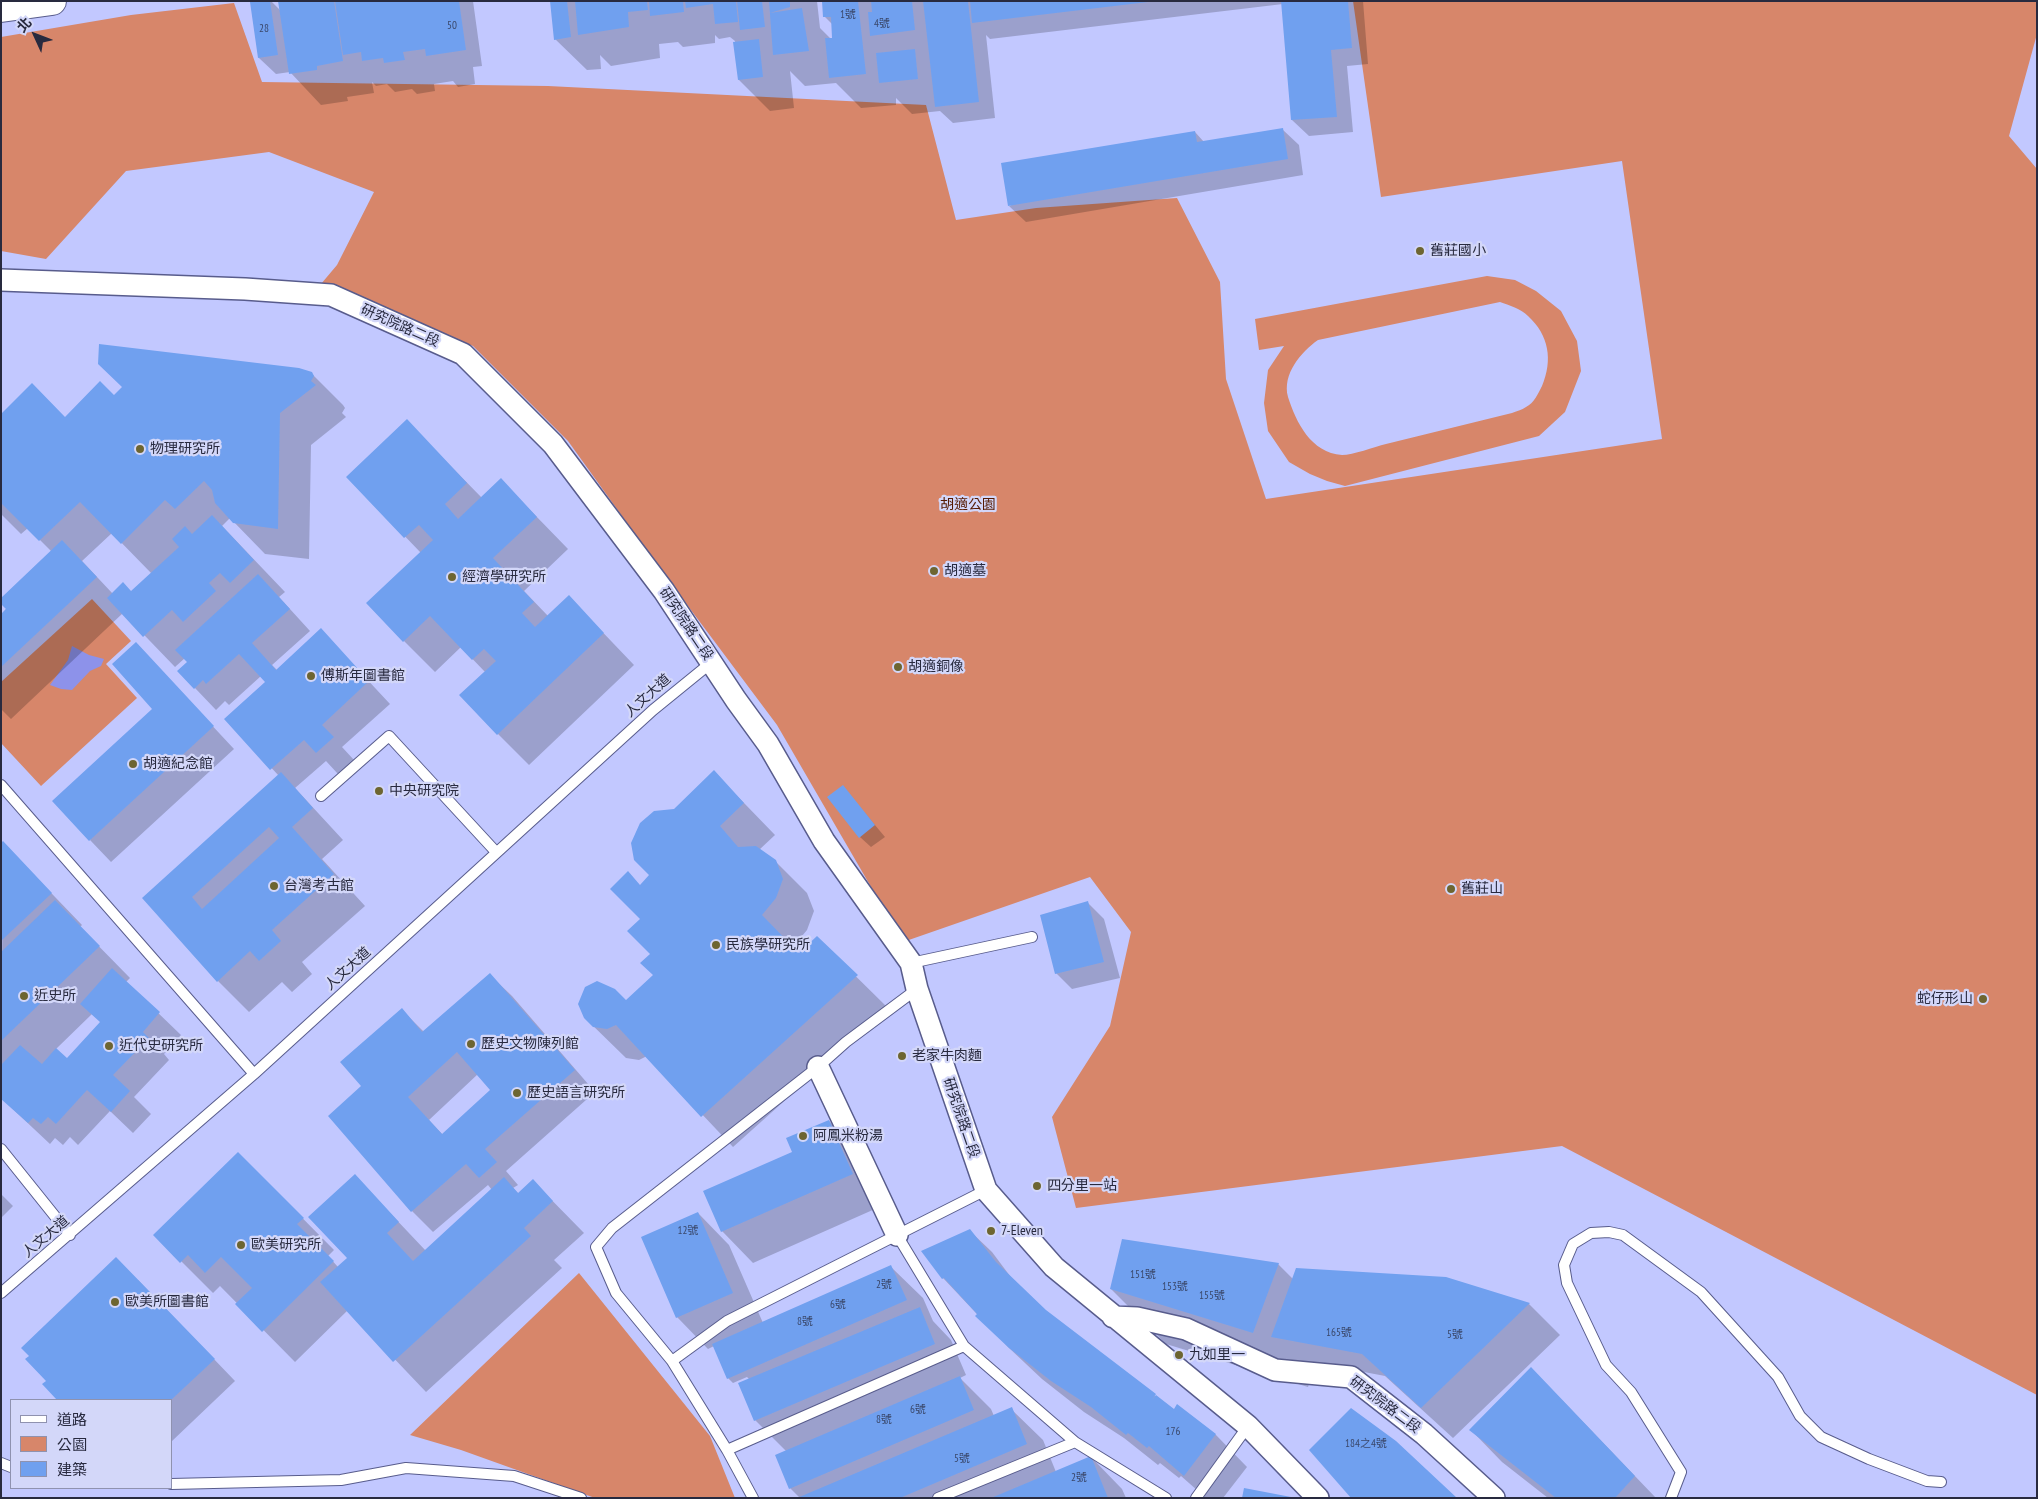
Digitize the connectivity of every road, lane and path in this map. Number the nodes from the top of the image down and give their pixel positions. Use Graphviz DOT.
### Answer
graph roads {
  1 [pos="52,1"];
  2 [pos="17,5"];
  3 [pos="1,280"];
  4 [pos="712,662"];
  5 [pos="1,785"];
  6 [pos="321,796"];
  7 [pos="496,852"];
  8 [pos="1032,936"];
  9 [pos="911,963"];
  10 [pos="917,989"];
  11 [pos="818,1067"];
  12 [pos="254,1074"];
  13 [pos="1,1149"];
  14 [pos="986,1190"];
  15 [pos="70,1235"];
  16 [pos="897,1235"];
  17 [pos="1,1293"];
  18 [pos="1113,1317"];
  19 [pos="964,1346"];
  20 [pos="672,1361"];
  21 [pos="1248,1426"];
  22 [pos="1075,1442"];
  23 [pos="727,1450"];
  24 [pos="1941,1482"];
  25 [pos="172,1484"];
  26 [pos="1313,1495"];
  27 [pos="582,1498"];
  28 [pos="754,1498"];
  29 [pos="938,1498"];
  30 [pos="1166,1498"];
  31 [pos="1196,1498"];
  32 [pos="1494,1498"];
  33 [pos="1671,1498"];
  1 -- 2 [label="main road"];
  3 -- 4 [label="street, 研究院路二段"];
  4 -- 7 [label="lane, 人文大道"];
  4 -- 9 [label="street, 研究院路二段"];
  5 -- 12 [label="lane"];
  6 -- 7 [label="lane"];
  7 -- 12 [label="lane, 人文大道"];
  8 -- 9 [label="lane"];
  9 -- 10 [label="street, 研究院路二段"];
  10 -- 11 [label="lane"];
  10 -- 14 [label="street, 研究院路二段"];
  11 -- 16 [label="street"];
  11 -- 20 [label="lane"];
  12 -- 15 [label="lane, 人文大道"];
  13 -- 15 [label="lane"];
  14 -- 16 [label="lane"];
  14 -- 18 [label="street, 研究院路二段"];
  15 -- 17 [label="lane, 人文大道"];
  16 -- 19 [label="lane"];
  16 -- 20 [label="lane"];
  18 -- 21 [label="street, 研究院路二段"];
  18 -- 32 [label="street, 研究院路二段"];
  19 -- 22 [label="lane"];
  19 -- 23 [label="lane"];
  20 -- 23 [label="lane"];
  21 -- 26 [label="street, 研究院路二段"];
  21 -- 31 [label="lane"];
  22 -- 29 [label="lane"];
  22 -- 30 [label="lane"];
  23 -- 28 [label="lane"];
  24 -- 33 [label="lane"];
  25 -- 27 [label="lane"];
}
